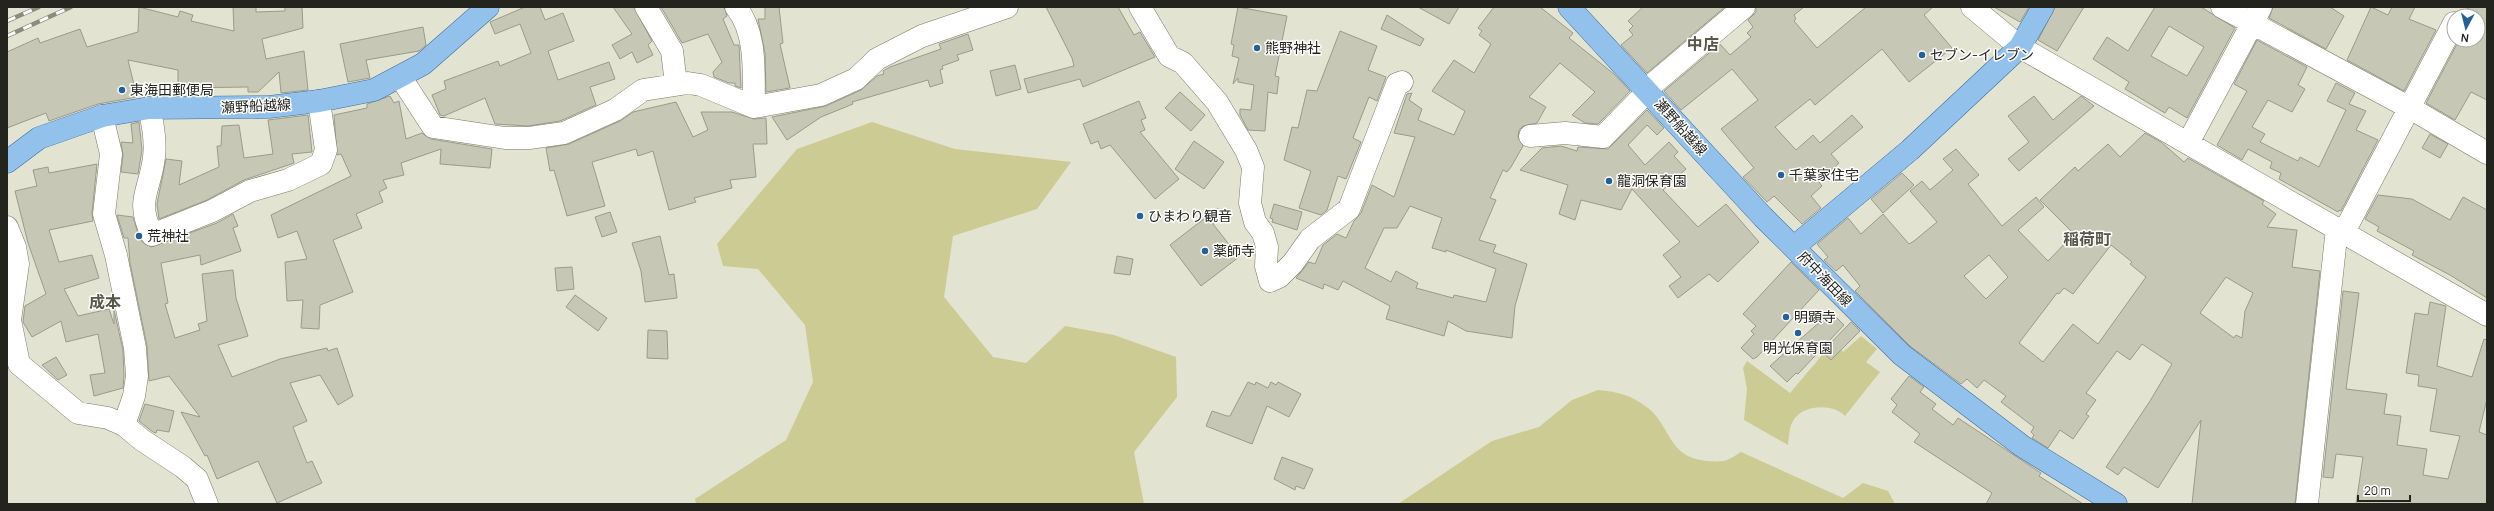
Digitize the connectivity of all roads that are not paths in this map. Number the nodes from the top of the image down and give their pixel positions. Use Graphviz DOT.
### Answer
graph roads {
  1 [pos="488,7"];
  2 [pos="646,7"];
  3 [pos="736,7"];
  4 [pos="1007,7"];
  5 [pos="1140,7"];
  6 [pos="1569,7"];
  7 [pos="1744,7"];
  8 [pos="1972,7"];
  9 [pos="2043,7"];
  10 [pos="2222,7"];
  11 [pos="2257,15"];
  12 [pos="2446,38"];
  13 [pos="2020,47"];
  14 [pos="401,78"];
  15 [pos="1402,82"];
  16 [pos="676,84"];
  17 [pos="1647,90"];
  18 [pos="319,101"];
  19 [pos="754,107"];
  20 [pos="149,108"];
  21 [pos="2410,108"];
  22 [pos="102,116"];
  23 [pos="1530,136"];
  24 [pos="2188,143"];
  25 [pos="2487,152"];
  26 [pos="7,162"];
  27 [pos="7,227"];
  28 [pos="2341,230"];
  29 [pos="1794,247"];
  30 [pos="2487,315"];
  31 [pos="124,426"];
  32 [pos="207,504"];
  33 [pos="2116,504"];
  34 [pos="2307,504"];
  1 -- 14 [label="main road, 瀬野船越線"];
  2 -- 16 [label="street"];
  3 -- 19 [label="street"];
  4 -- 19 [label="street"];
  5 -- 15 [label="street"];
  6 -- 17 [label="main road, 瀬野船越線"];
  7 -- 17 [label="street"];
  8 -- 13 [label="street"];
  9 -- 13 [label="main road, 府中海田線"];
  10 -- 11 [label="street"];
  11 -- 21 [label="street"];
  11 -- 24 [label="street"];
  12 -- 21 [label="street"];
  13 -- 24 [label="street"];
  13 -- 29 [label="main road, 府中海田線"];
  14 -- 16 [label="street"];
  14 -- 18 [label="main road, 瀬野船越線"];
  16 -- 19 [label="street"];
  17 -- 23 [label="street"];
  17 -- 29 [label="main road, 瀬野船越線"];
  18 -- 20 [label="main road, 瀬野船越線"];
  18 -- 20 [label="street"];
  20 -- 22 [label="main road, 瀬野船越線"];
  21 -- 25 [label="street"];
  21 -- 28 [label="street"];
  22 -- 26 [label="main road, 瀬野船越線"];
  22 -- 31 [label="street"];
  24 -- 28 [label="street"];
  27 -- 31 [label="street"];
  28 -- 30 [label="street"];
  28 -- 34 [label="street"];
  29 -- 33 [label="main road, 府中海田線"];
  31 -- 32 [label="street"];
}
